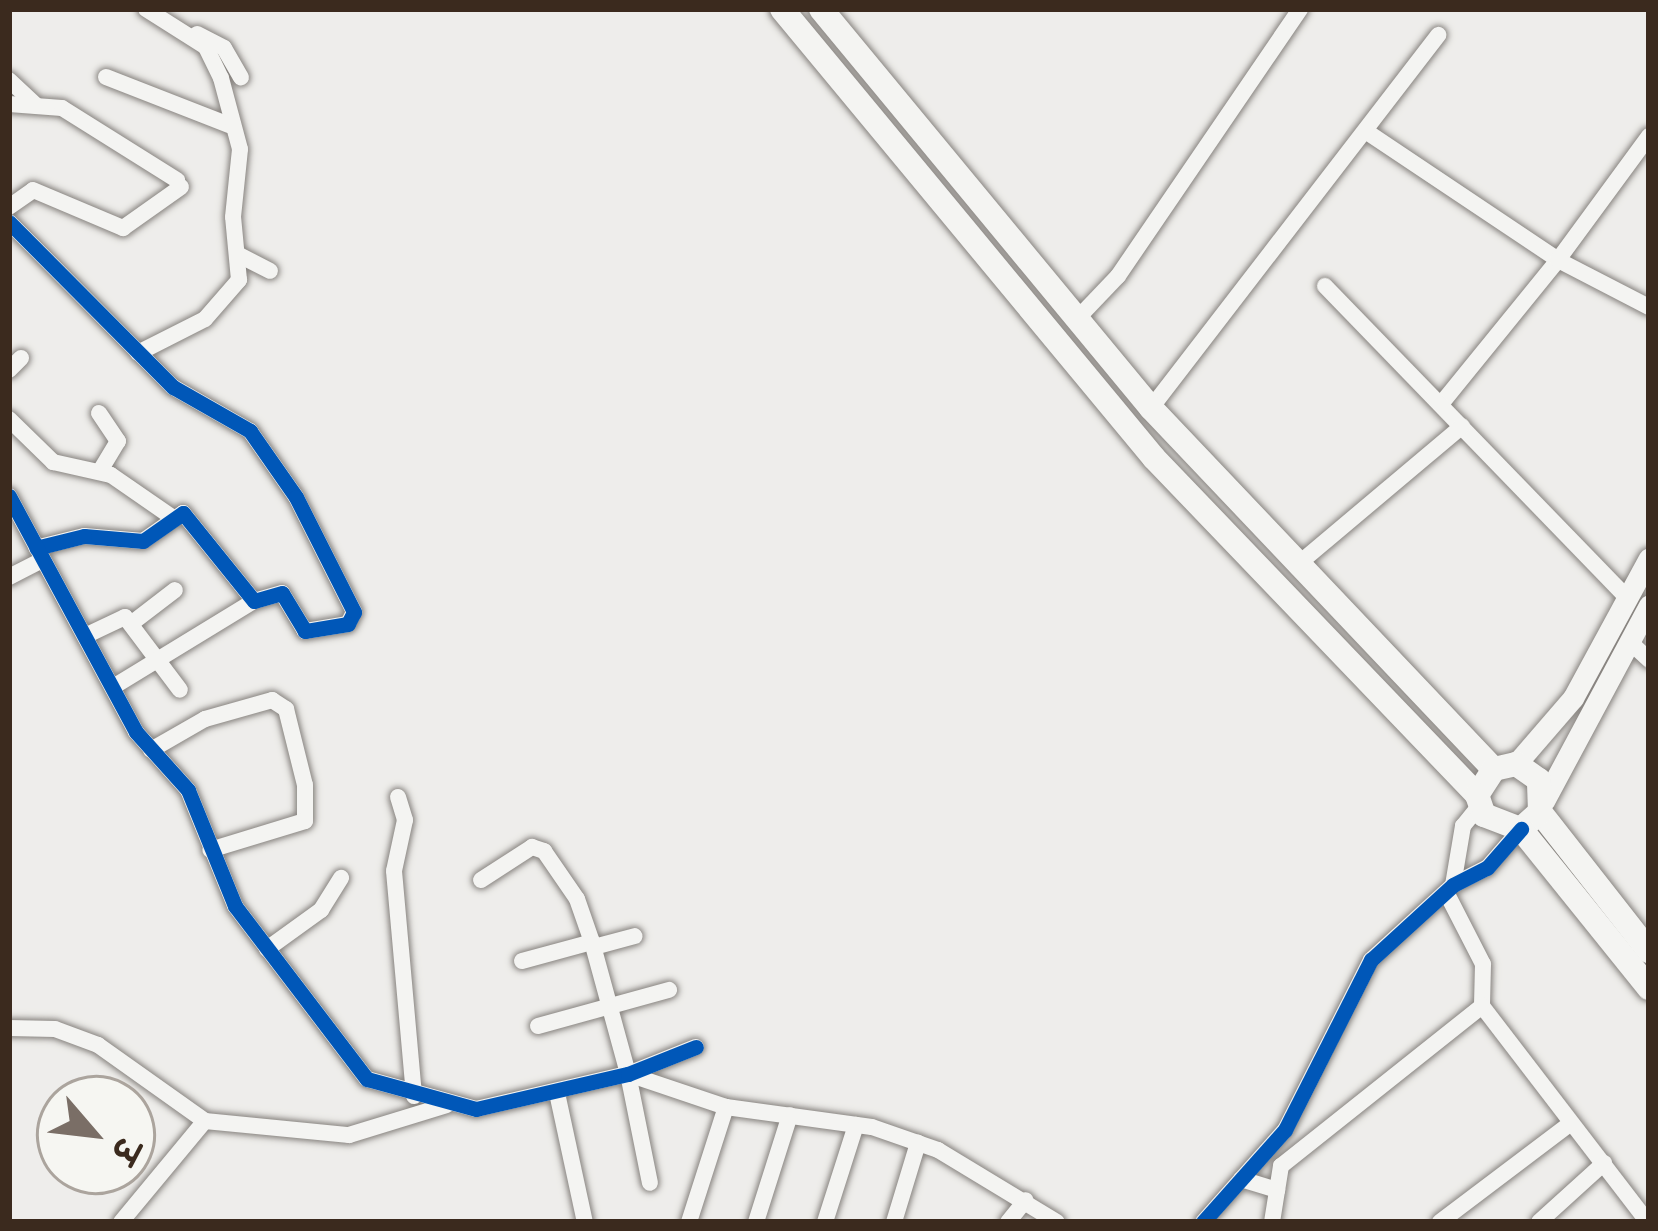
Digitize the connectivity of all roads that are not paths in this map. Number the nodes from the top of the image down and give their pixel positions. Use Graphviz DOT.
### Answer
graph roads {
  1 [pos="147,9"];
  2 [pos="782,9"];
  3 [pos="821,9"];
  4 [pos="1300,9"];
  5 [pos="179,26"];
  6 [pos="1438,35"];
  7 [pos="106,77"];
  8 [pos="241,78"];
  9 [pos="9,80"];
  10 [pos="9,104"];
  11 [pos="36,105"];
  12 [pos="229,125"];
  13 [pos="1366,132"];
  14 [pos="1649,136"];
  15 [pos="9,207"];
  16 [pos="9,222"];
  17 [pos="237,254"];
  18 [pos="1558,260"];
  19 [pos="269,271"];
  20 [pos="1325,286"];
  21 [pos="1649,307"];
  22 [pos="1077,319"];
  23 [pos="138,353"];
  24 [pos="1441,404"];
  25 [pos="1151,408"];
  26 [pos="99,413"];
  27 [pos="9,419"];
  28 [pos="1462,426"];
  29 [pos="100,471"];
  30 [pos="9,496"];
  31 [pos="173,518"];
  32 [pos="39,554"];
  33 [pos="1649,558"];
  34 [pos="1296,566"];
  35 [pos="9,577"];
  36 [pos="175,590"];
  37 [pos="254,601"];
  38 [pos="1638,602"];
  39 [pos="132,623"];
  40 [pos="87,635"];
  41 [pos="1630,642"];
  42 [pos="1649,661"];
  43 [pos="159,662"];
  44 [pos="113,687"];
  45 [pos="180,690"];
  46 [pos="152,750"];
  47 [pos="1505,766"];
  48 [pos="398,797"];
  49 [pos="1479,800"];
  50 [pos="1535,814"];
  51 [pos="210,850"];
  52 [pos="341,878"];
  53 [pos="482,880"];
  54 [pos="1449,889"];
  55 [pos="635,936"];
  56 [pos="592,945"];
  57 [pos="267,949"];
  58 [pos="1649,951"];
  59 [pos="522,961"];
  60 [pos="1649,988"];
  61 [pos="669,990"];
  62 [pos="612,1005"];
  63 [pos="1482,1006"];
  64 [pos="538,1026"];
  65 [pos="9,1028"];
  66 [pos="696,1047"];
  67 [pos="628,1073"];
  68 [pos="557,1093"];
  69 [pos="414,1096"];
  70 [pos="447,1105"];
  71 [pos="726,1107"];
  72 [pos="790,1115"];
  73 [pos="206,1121"];
  74 [pos="856,1126"];
  75 [pos="1285,1130"];
  76 [pos="1580,1134"];
  77 [pos="919,1143"];
  78 [pos="1604,1163"];
  79 [pos="1281,1166"];
  80 [pos="1241,1179"];
  81 [pos="650,1183"];
  82 [pos="1277,1190"];
  83 [pos="1026,1200"];
  84 [pos="121,1222"];
  85 [pos="585,1222"];
  86 [pos="689,1222"];
  87 [pos="756,1222"];
  88 [pos="825,1222"];
  89 [pos="894,1222"];
  90 [pos="1008,1222"];
  91 [pos="1058,1222"];
  92 [pos="1203,1222"];
  93 [pos="1272,1222"];
  94 [pos="1440,1222"];
  95 [pos="1539,1222"];
  96 [pos="1648,1222"];
  1 -- 5 [label="street"];
  2 -- 49 [label="main road"];
  3 -- 22 [label="main road"];
  4 -- 22 [label="street"];
  5 -- 8 [label="street"];
  5 -- 12 [label="street"];
  6 -- 13 [label="street"];
  7 -- 12 [label="street"];
  9 -- 11 [label="street"];
  10 -- 11 [label="street"];
  11 -- 15 [label="street"];
  12 -- 17 [label="street"];
  13 -- 18 [label="street"];
  13 -- 25 [label="street"];
  14 -- 18 [label="street"];
  16 -- 23 [label="street"];
  17 -- 19 [label="street"];
  17 -- 23 [label="street"];
  18 -- 21 [label="street"];
  18 -- 24 [label="street"];
  20 -- 24 [label="street"];
  22 -- 25 [label="main road"];
  23 -- 37 [label="street"];
  24 -- 28 [label="street"];
  25 -- 34 [label="main road"];
  26 -- 29 [label="street"];
  27 -- 29 [label="street"];
  28 -- 34 [label="street"];
  28 -- 38 [label="street"];
  29 -- 31 [label="street"];
  30 -- 32 [label="street"];
  31 -- 32 [label="street"];
  31 -- 37 [label="street"];
  32 -- 35 [label="street"];
  32 -- 40 [label="street"];
  33 -- 38 [label="street"];
  34 -- 47 [label="main road"];
  36 -- 39 [label="street"];
  37 -- 43 [label="street"];
  38 -- 41 [label="street"];
  38 -- 47 [label="street"];
  39 -- 40 [label="street"];
  39 -- 43 [label="street"];
  40 -- 44 [label="street"];
  41 -- 42 [label="street"];
  41 -- 50 [label="street"];
  43 -- 44 [label="street"];
  43 -- 45 [label="street"];
  44 -- 46 [label="street"];
  46 -- 51 [label="street"];
  46 -- 51 [label="street"];
  47 -- 49 [label="main road"];
  47 -- 50 [label="main road"];
  48 -- 69 [label="street"];
  49 -- 50 [label="main road"];
  49 -- 54 [label="street"];
  50 -- 54 [label="street"];
  50 -- 58 [label="main road"];
  50 -- 60 [label="main road"];
  51 -- 57 [label="street"];
  52 -- 57 [label="street"];
  53 -- 56 [label="street"];
  54 -- 63 [label="street"];
  54 -- 75 [label="street"];
  55 -- 56 [label="street"];
  56 -- 59 [label="street"];
  56 -- 62 [label="street"];
  57 -- 69 [label="street"];
  61 -- 62 [label="street"];
  62 -- 64 [label="street"];
  62 -- 67 [label="street"];
  63 -- 76 [label="street"];
  63 -- 79 [label="street"];
  65 -- 73 [label="street"];
  66 -- 67 [label="street"];
  67 -- 68 [label="street"];
  67 -- 71 [label="street"];
  67 -- 81 [label="street"];
  68 -- 70 [label="street"];
  68 -- 85 [label="street"];
  69 -- 70 [label="street"];
  70 -- 73 [label="street"];
  71 -- 72 [label="street"];
  71 -- 86 [label="street"];
  72 -- 74 [label="street"];
  72 -- 87 [label="street"];
  73 -- 84 [label="street"];
  74 -- 77 [label="street"];
  74 -- 88 [label="street"];
  75 -- 79 [label="street"];
  75 -- 80 [label="street"];
  76 -- 78 [label="street"];
  76 -- 94 [label="street"];
  77 -- 83 [label="street"];
  77 -- 89 [label="street"];
  78 -- 95 [label="street"];
  78 -- 96 [label="street"];
  79 -- 82 [label="street"];
  80 -- 82 [label="street"];
  80 -- 92 [label="street"];
  82 -- 93 [label="street"];
  83 -- 90 [label="street"];
  83 -- 91 [label="street"];
}
